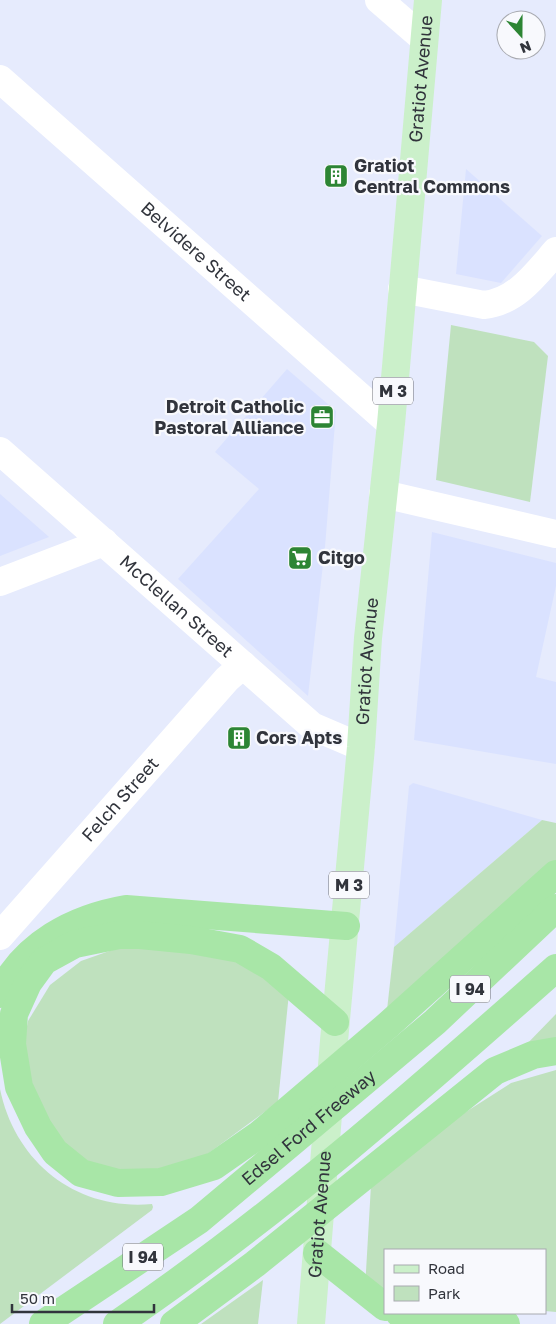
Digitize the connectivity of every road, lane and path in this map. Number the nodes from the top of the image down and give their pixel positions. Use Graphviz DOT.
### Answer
graph roads {
  1 [pos="379,0"];
  2 [pos="428,0"];
  3 [pos="424,39"];
  4 [pos="0,79"];
  5 [pos="556,251"];
  6 [pos="402,289"];
  7 [pos="391,424"];
  8 [pos="0,451"];
  9 [pos="383,494"];
  10 [pos="556,534"];
  11 [pos="104,542"];
  12 [pos="0,582"];
  13 [pos="243,665"];
  14 [pos="361,747"];
  15 [pos="556,874"];
  16 [pos="556,908"];
  17 [pos="346,926"];
  18 [pos="0,936"];
  19 [pos="556,968"];
  20 [pos="0,994"];
  21 [pos="334,1032"];
  22 [pos="556,1051"];
  23 [pos="318,1242"];
  24 [pos="384,1306"];
  25 [pos="409,1314"];
  26 [pos="43,1324"];
  27 [pos="118,1324"];
  28 [pos="174,1324"];
  29 [pos="311,1324"];
  30 [pos="506,1324"];
  1 -- 3 [label="street"];
  2 -- 3 [label="main road, Gratiot Avenue / M 3"];
  3 -- 6 [label="main road, Gratiot Avenue / M 3"];
  4 -- 7 [label="street, Belvidere Street"];
  5 -- 6 [label="street"];
  6 -- 7 [label="main road, Gratiot Avenue / M 3"];
  7 -- 9 [label="main road, Gratiot Avenue / M 3"];
  8 -- 11 [label="street, McClellan Street"];
  9 -- 10 [label="street"];
  9 -- 14 [label="main road, Gratiot Avenue / M 3"];
  11 -- 12 [label="street"];
  11 -- 13 [label="street, McClellan Street"];
  13 -- 14 [label="street, McClellan Street"];
  13 -- 18 [label="street, Felch Street"];
  14 -- 17 [label="main road, Gratiot Avenue / M 3"];
  15 -- 21 [label="highway"];
  16 -- 26 [label="highway, Edsel Ford Freeway / I 94"];
  17 -- 20 [label="highway"];
  17 -- 21 [label="main road, Gratiot Avenue / M 3"];
  19 -- 27 [label="highway, I 94"];
  21 -- 23 [label="main road, Gratiot Avenue / M 3"];
  22 -- 28 [label="highway"];
  23 -- 24 [label="highway"];
  23 -- 29 [label="main road, Gratiot Avenue / M 3"];
  25 -- 30 [label="highway"];
}
